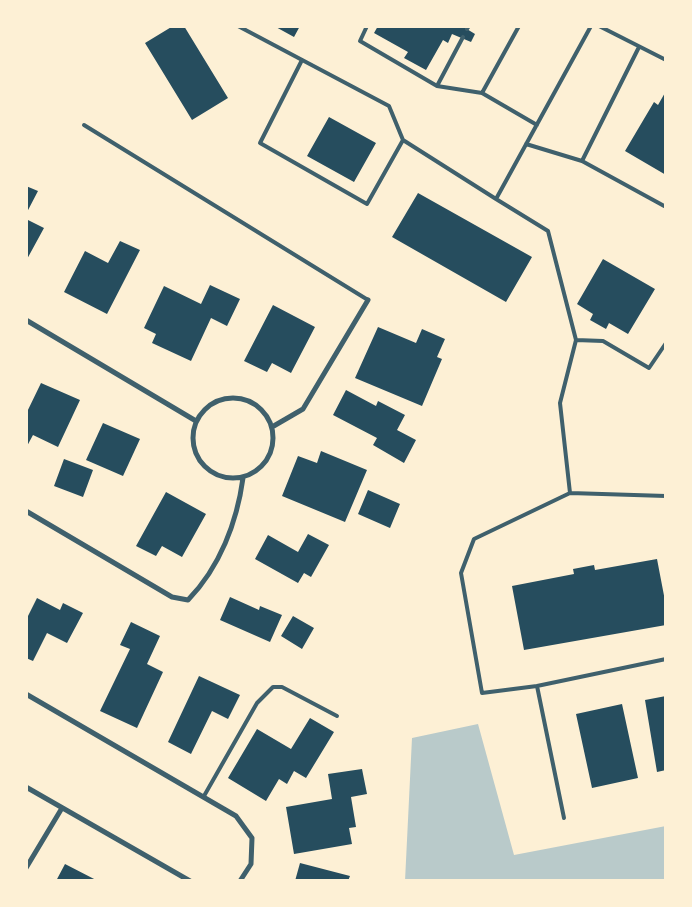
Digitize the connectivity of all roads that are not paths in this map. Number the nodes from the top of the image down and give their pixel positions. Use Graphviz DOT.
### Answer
graph roads {
  1 [pos="238,26"];
  2 [pos="367,26"];
  3 [pos="519,26"];
  4 [pos="592,26"];
  5 [pos="599,26"];
  6 [pos="463,37"];
  7 [pos="639,47"];
  8 [pos="302,60"];
  9 [pos="666,60"];
  10 [pos="437,86"];
  11 [pos="482,93"];
  12 [pos="84,125"];
  13 [pos="537,125"];
  14 [pos="403,140"];
  15 [pos="526,144"];
  16 [pos="582,161"];
  17 [pos="496,199"];
  18 [pos="666,207"];
  19 [pos="368,300"];
  20 [pos="26,320"];
  21 [pos="576,340"];
  22 [pos="666,343"];
  23 [pos="196,421"];
  24 [pos="272,426"];
  25 [pos="243,478"];
  26 [pos="570,493"];
  27 [pos="666,496"];
  28 [pos="26,511"];
  29 [pos="666,659"];
  30 [pos="537,686"];
  31 [pos="26,694"];
  32 [pos="337,716"];
  33 [pos="26,787"];
  34 [pos="204,796"];
  35 [pos="62,808"];
  36 [pos="564,818"];
  37 [pos="26,868"];
  38 [pos="190,881"];
  39 [pos="240,881"];
  1 -- 8 [label="lane"];
  2 -- 10 [label="lane"];
  3 -- 11 [label="lane"];
  4 -- 13 [label="lane"];
  5 -- 7 [label="lane"];
  6 -- 10 [label="lane"];
  7 -- 9 [label="lane"];
  7 -- 16 [label="lane"];
  8 -- 14 [label="lane"];
  8 -- 14 [label="lane"];
  10 -- 11 [label="lane"];
  11 -- 13 [label="lane"];
  12 -- 19 [label="lane"];
  13 -- 15 [label="lane"];
  14 -- 17 [label="lane"];
  15 -- 16 [label="lane"];
  15 -- 17 [label="lane"];
  16 -- 18 [label="lane"];
  17 -- 21 [label="lane"];
  19 -- 24 [label="street"];
  20 -- 23 [label="street"];
  21 -- 22 [label="lane"];
  21 -- 26 [label="lane"];
  23 -- 24 [label="street"];
  23 -- 25 [label="street"];
  24 -- 25 [label="street"];
  25 -- 28 [label="street"];
  26 -- 27 [label="lane"];
  26 -- 30 [label="lane"];
  29 -- 30 [label="lane"];
  30 -- 36 [label="lane"];
  31 -- 34 [label="street"];
  32 -- 34 [label="lane"];
  33 -- 35 [label="street"];
  34 -- 39 [label="street"];
  35 -- 37 [label="street"];
  35 -- 38 [label="street"];
}
